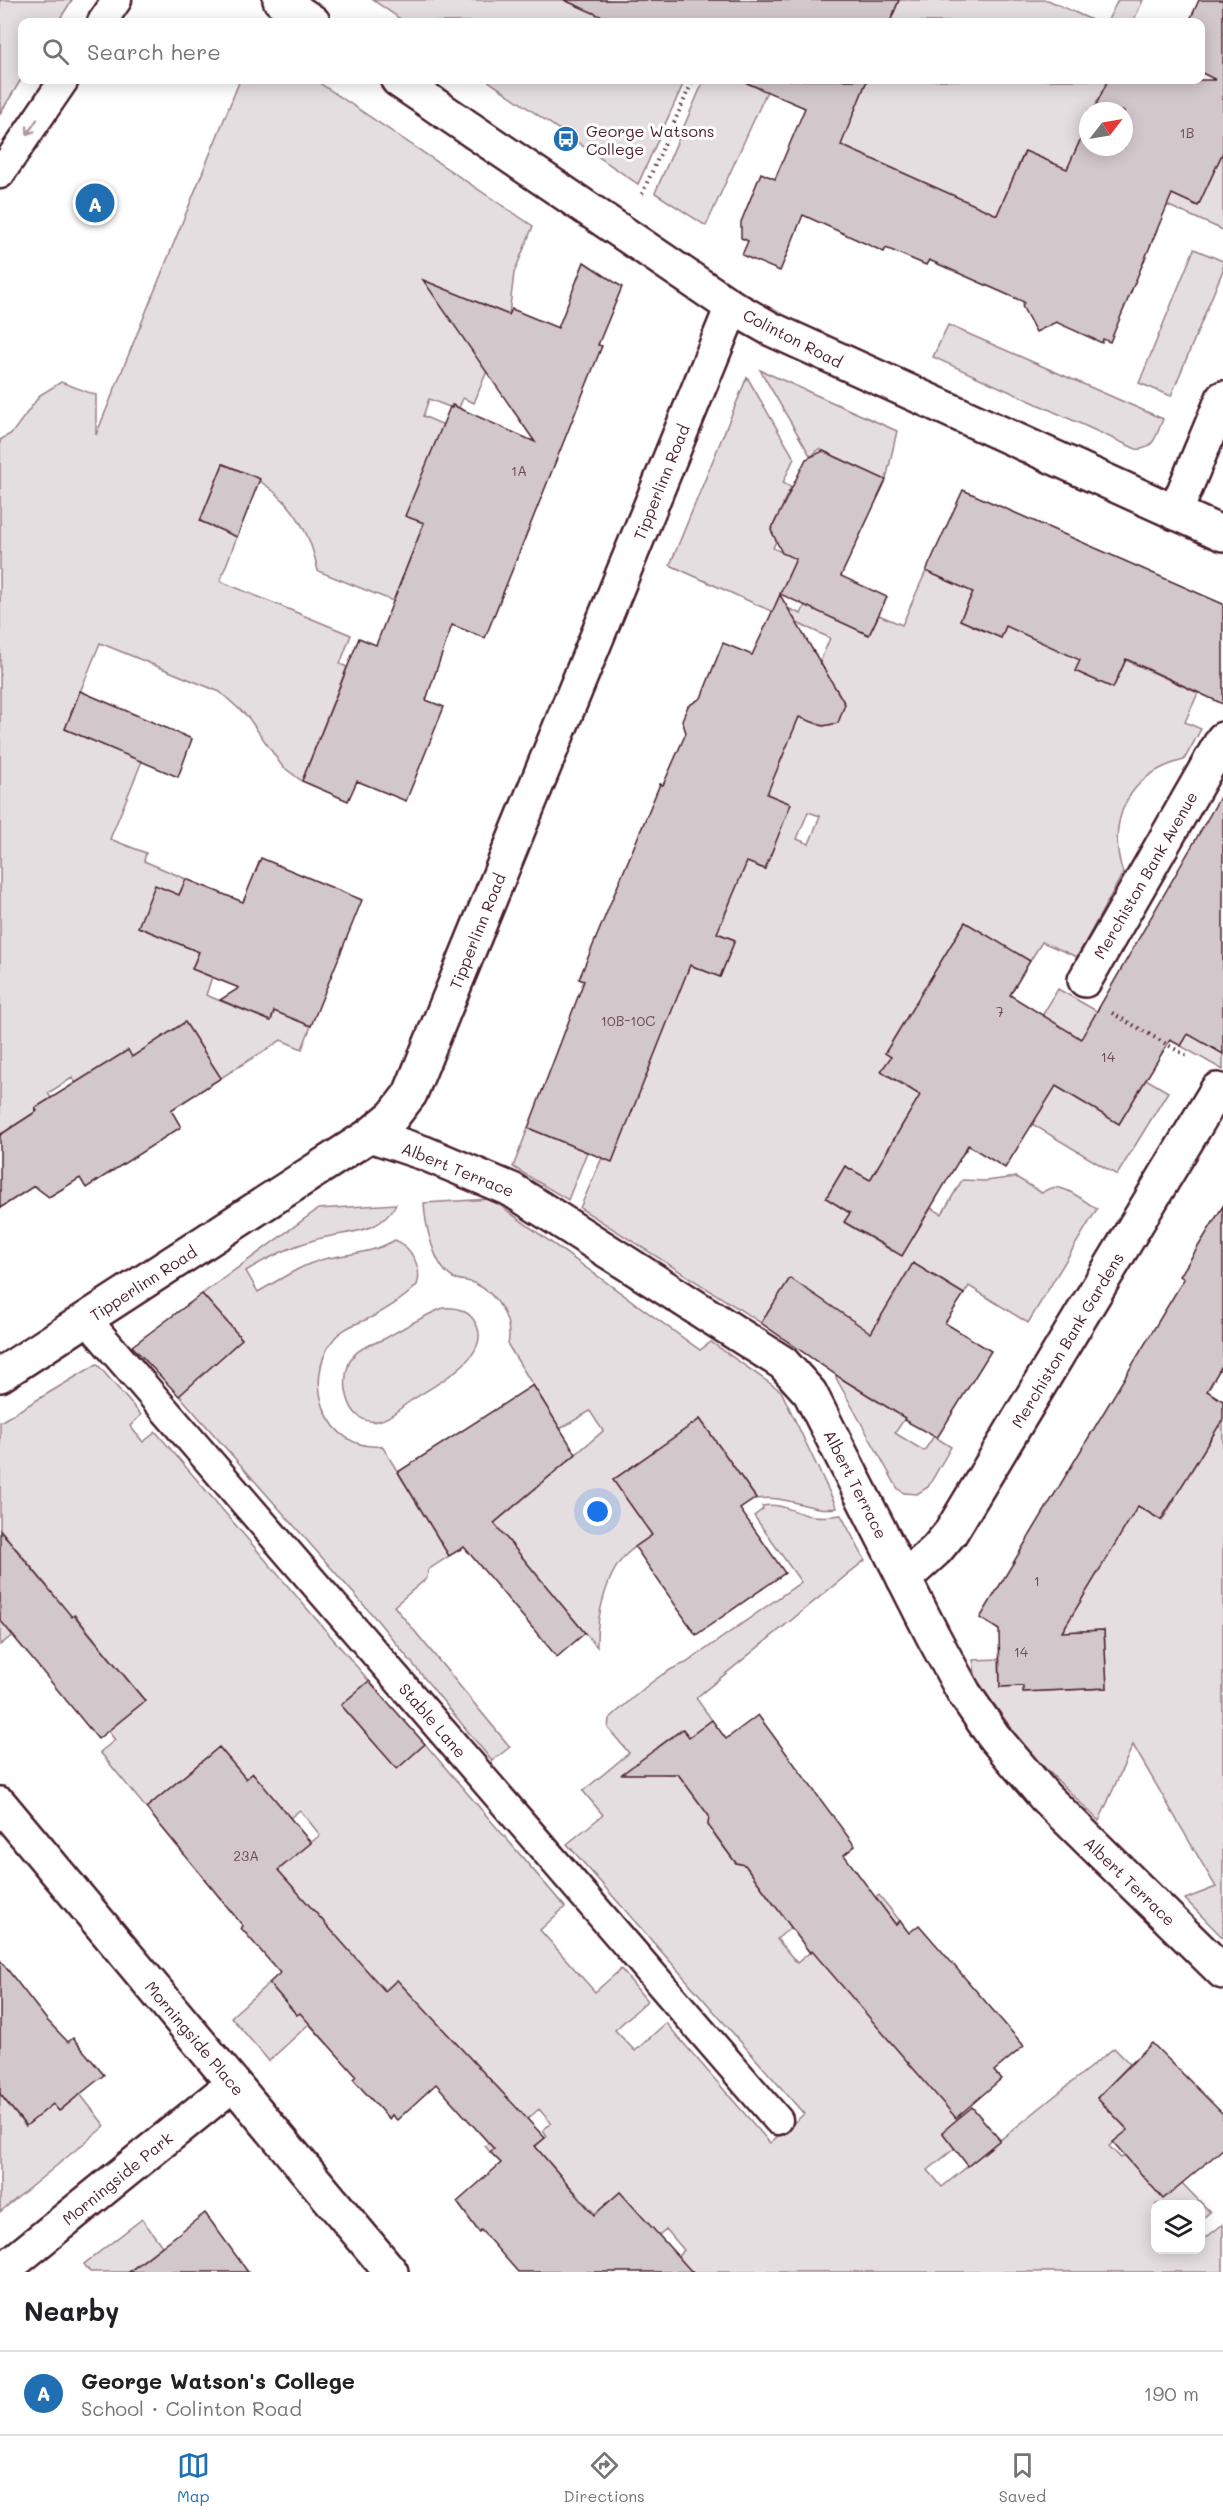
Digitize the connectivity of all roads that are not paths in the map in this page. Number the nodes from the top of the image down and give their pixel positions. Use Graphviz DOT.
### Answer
graph roads {
  1 [pos="117,0"];
  2 [pos="280,0"];
  3 [pos="105,18"];
  4 [pos="307,18"];
  5 [pos="61,84"];
  6 [pos="404,84"];
  7 [pos="0,174"];
  8 [pos="732,307"];
  9 [pos="1223,398"];
  10 [pos="1175,513"];
  11 [pos="1223,534"];
  12 [pos="1223,739"];
  13 [pos="1085,980"];
  14 [pos="1216,1090"];
  15 [pos="370,1135"];
  16 [pos="87,1320"];
  17 [pos="0,1375"];
  18 [pos="904,1579"];
  19 [pos="0,1804"];
  20 [pos="1223,1972"];
  21 [pos="233,2084"];
  22 [pos="778,2120"];
  23 [pos="1,2272"];
  24 [pos="391,2272"];
  1 -- 3 [label="lane"];
  2 -- 4 [label="street"];
  5 -- 7 [label="lane, one-way"];
  6 -- 8 [label="street, Colinton Road"];
  8 -- 10 [label="street, Colinton Road"];
  8 -- 15 [label="street, Tipperlinn Road"];
  9 -- 10 [label="street"];
  10 -- 11 [label="street, Colinton Road"];
  12 -- 13 [label="street, Merchiston Bank Avenue"];
  14 -- 18 [label="street, Merchiston Bank Gardens"];
  15 -- 16 [label="street, Tipperlinn Road"];
  15 -- 18 [label="street, Albert Terrace"];
  16 -- 17 [label="street, Tipperlinn Road"];
  16 -- 22 [label="lane, Stable Lane"];
  18 -- 20 [label="street, Albert Terrace"];
  19 -- 21 [label="street, Morningside Place"];
  21 -- 23 [label="street, Morningside Park"];
  21 -- 24 [label="street, Morningside Place"];
}
